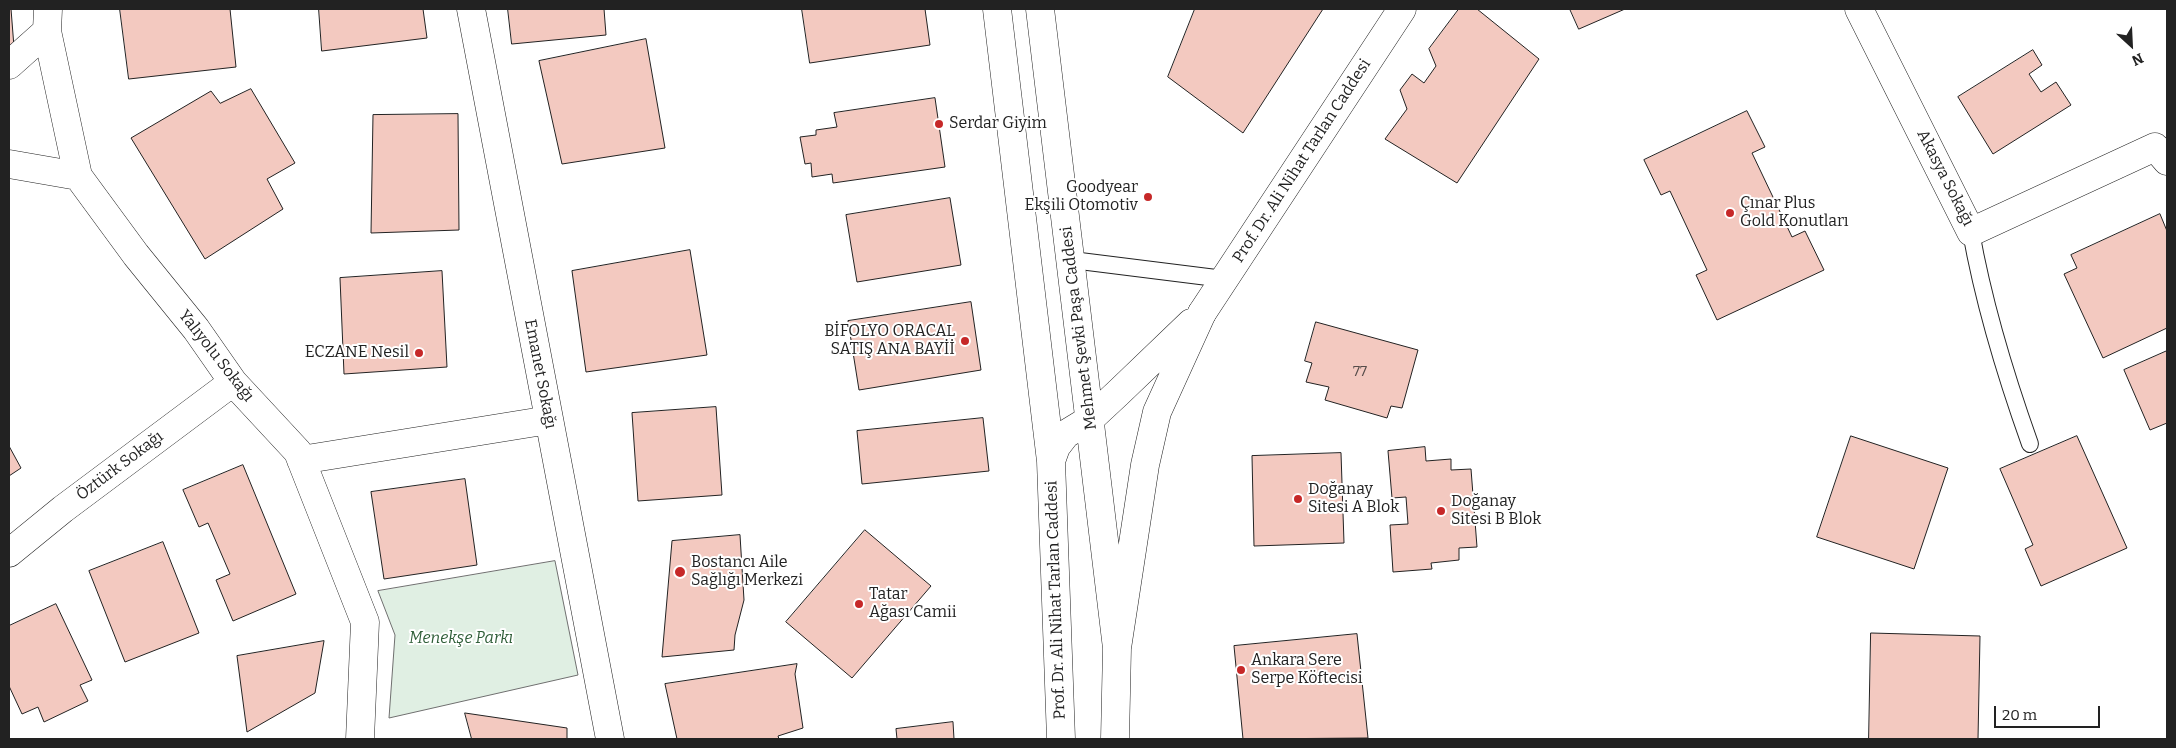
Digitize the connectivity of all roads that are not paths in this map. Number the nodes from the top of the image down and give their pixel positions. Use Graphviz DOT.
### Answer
graph roads {
  1 [pos="471,9"];
  2 [pos="997,9"];
  3 [pos="1040,9"];
  4 [pos="1402,9"];
  5 [pos="1859,9"];
  6 [pos="47,20"];
  7 [pos="9,65"];
  8 [pos="2167,161"];
  9 [pos="9,164"];
  10 [pos="78,176"];
  11 [pos="1971,232"];
  12 [pos="1072,260"];
  13 [pos="1224,280"];
  14 [pos="1202,313"];
  15 [pos="233,382"];
  16 [pos="548,420"];
  17 [pos="1089,420"];
  18 [pos="2030,444"];
  19 [pos="301,460"];
  20 [pos="1051,460"];
  21 [pos="9,553"];
  22 [pos="1117,648"];
  23 [pos="360,739"];
  24 [pos="610,739"];
  25 [pos="1061,739"];
  26 [pos="1115,739"];
  1 -- 16 [label="street, Emanet Sokağı"];
  2 -- 20 [label="street"];
  3 -- 12 [label="street, Mehmet Şevki Paşa Caddesi"];
  4 -- 13 [label="street, Prof. Dr. Ali Nihat Tarlan Caddesi"];
  5 -- 11 [label="street, Akasya Sokağı"];
  6 -- 7 [label="street"];
  6 -- 10 [label="street, Yalıyolu Sokağı"];
  8 -- 11 [label="street, Akasya Sokağı"];
  9 -- 10 [label="street"];
  10 -- 15 [label="street, Yalıyolu Sokağı"];
  11 -- 18 [label="lane"];
  12 -- 13 [label="lane"];
  12 -- 17 [label="street, Mehmet Şevki Paşa Caddesi"];
  13 -- 14 [label="street, Prof. Dr. Ali Nihat Tarlan Caddesi"];
  14 -- 17 [label="street"];
  14 -- 22 [label="street"];
  15 -- 19 [label="street, Yalıyolu Sokağı"];
  15 -- 21 [label="street, Öztürk Sokağı"];
  16 -- 19 [label="street"];
  16 -- 24 [label="street, Emanet Sokağı"];
  17 -- 20 [label="street"];
  17 -- 22 [label="street, Mehmet Şevki Paşa Caddesi"];
  19 -- 23 [label="street, Yalıyolu Sokağı"];
  20 -- 25 [label="street, Prof. Dr. Ali Nihat Tarlan Caddesi"];
  22 -- 26 [label="street"];
}
